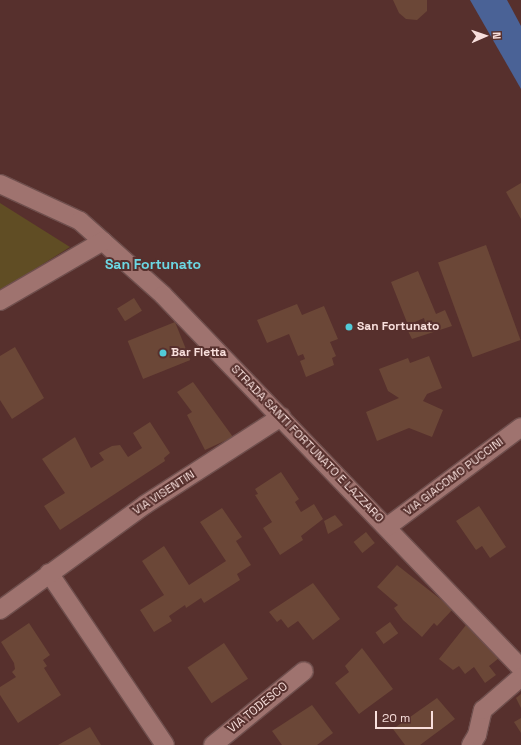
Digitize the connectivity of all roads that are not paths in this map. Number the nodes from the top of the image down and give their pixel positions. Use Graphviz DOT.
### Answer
graph roads {
  1 [pos="0,184"];
  2 [pos="103,241"];
  3 [pos="0,301"];
  4 [pos="281,417"];
  5 [pos="521,427"];
  6 [pos="387,527"];
  7 [pos="49,573"];
  8 [pos="0,610"];
  9 [pos="521,668"];
  10 [pos="304,672"];
  11 [pos="521,677"];
  12 [pos="165,745"];
  13 [pos="213,745"];
  14 [pos="471,745"];
  1 -- 2 [label="street, STRADA SANTI FORTUNATO E LAZZARO"];
  2 -- 3 [label="street"];
  2 -- 4 [label="street, STRADA SANTI FORTUNATO E LAZZARO"];
  4 -- 6 [label="street, STRADA SANTI FORTUNATO E LAZZARO"];
  4 -- 7 [label="street, VIA VISENTIN"];
  5 -- 6 [label="street, VIA GIACOMO PUCCINI"];
  6 -- 9 [label="street, STRADA SANTI FORTUNATO E LAZZARO"];
  7 -- 8 [label="street, VIA VISENTIN"];
  7 -- 12 [label="street"];
  10 -- 13 [label="street, VIA TODESCO"];
  11 -- 14 [label="street"];
}
